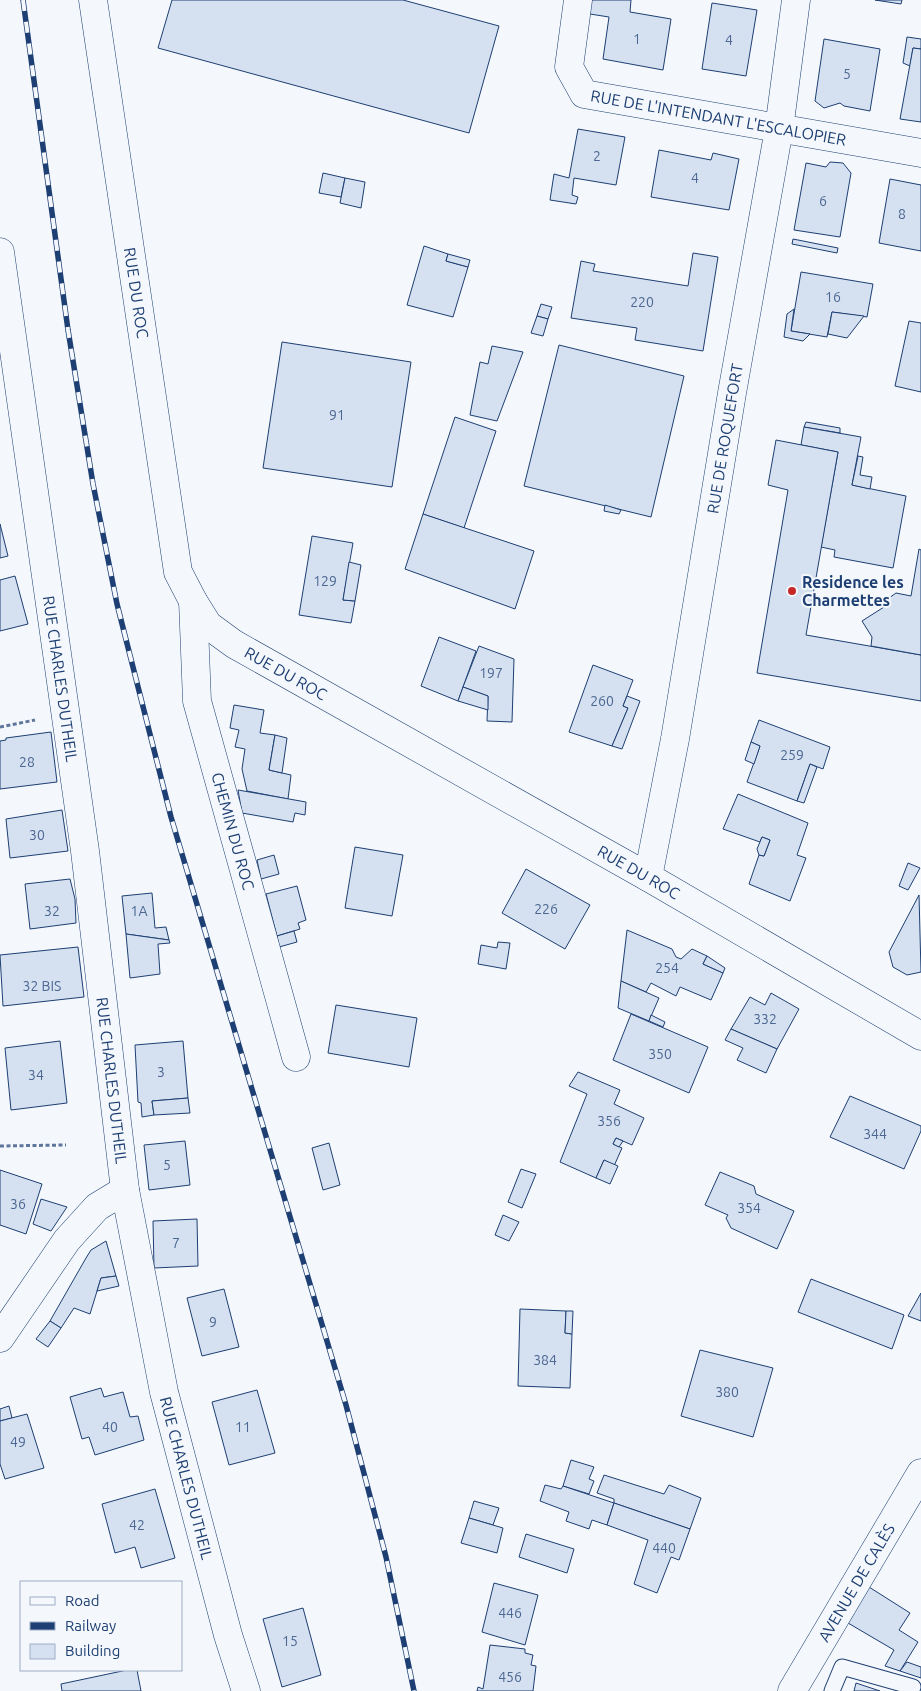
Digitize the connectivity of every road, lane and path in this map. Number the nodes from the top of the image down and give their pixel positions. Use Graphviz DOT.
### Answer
graph roads {
  1 [pos="93,0"];
  2 [pos="578,0"];
  3 [pos="796,0"];
  4 [pos="779,129"];
  5 [pos="921,153"];
  6 [pos="0,252"];
  7 [pos="0,396"];
  8 [pos="30,461"];
  9 [pos="193,601"];
  10 [pos="648,877"];
  11 [pos="921,1036"];
  12 [pos="296,1057"];
  13 [pos="66,1145"];
  14 [pos="0,1146"];
  15 [pos="125,1190"];
  16 [pos="0,1338"];
  17 [pos="921,1473"];
  18 [pos="913,1687"];
  19 [pos="246,1691"];
  20 [pos="792,1691"];
  21 [pos="832,1691"];
  1 -- 9 [label="street, RUE DU ROC"];
  2 -- 4 [label="street, RUE DE L'INTENDANT L'ESCALOPIER"];
  3 -- 4 [label="street, RUE DE ROQUEFORT"];
  4 -- 5 [label="street, RUE DE L'INTENDANT L'ESCALOPIER"];
  4 -- 10 [label="street, RUE DE ROQUEFORT"];
  6 -- 8 [label="street, RUE CHARLES DUTHEIL"];
  7 -- 8 [label="street, RUE CHARLES DUTHEIL"];
  8 -- 15 [label="street, RUE CHARLES DUTHEIL"];
  9 -- 10 [label="street, RUE DU ROC"];
  9 -- 12 [label="street, CHEMIN DU ROC"];
  10 -- 11 [label="street, RUE DU ROC"];
  13 -- 14 [label="path"];
  15 -- 16 [label="street"];
  15 -- 19 [label="street, RUE CHARLES DUTHEIL"];
  17 -- 20 [label="street, AVENUE DE CALÈS"];
  18 -- 21 [label="lane"];
}
